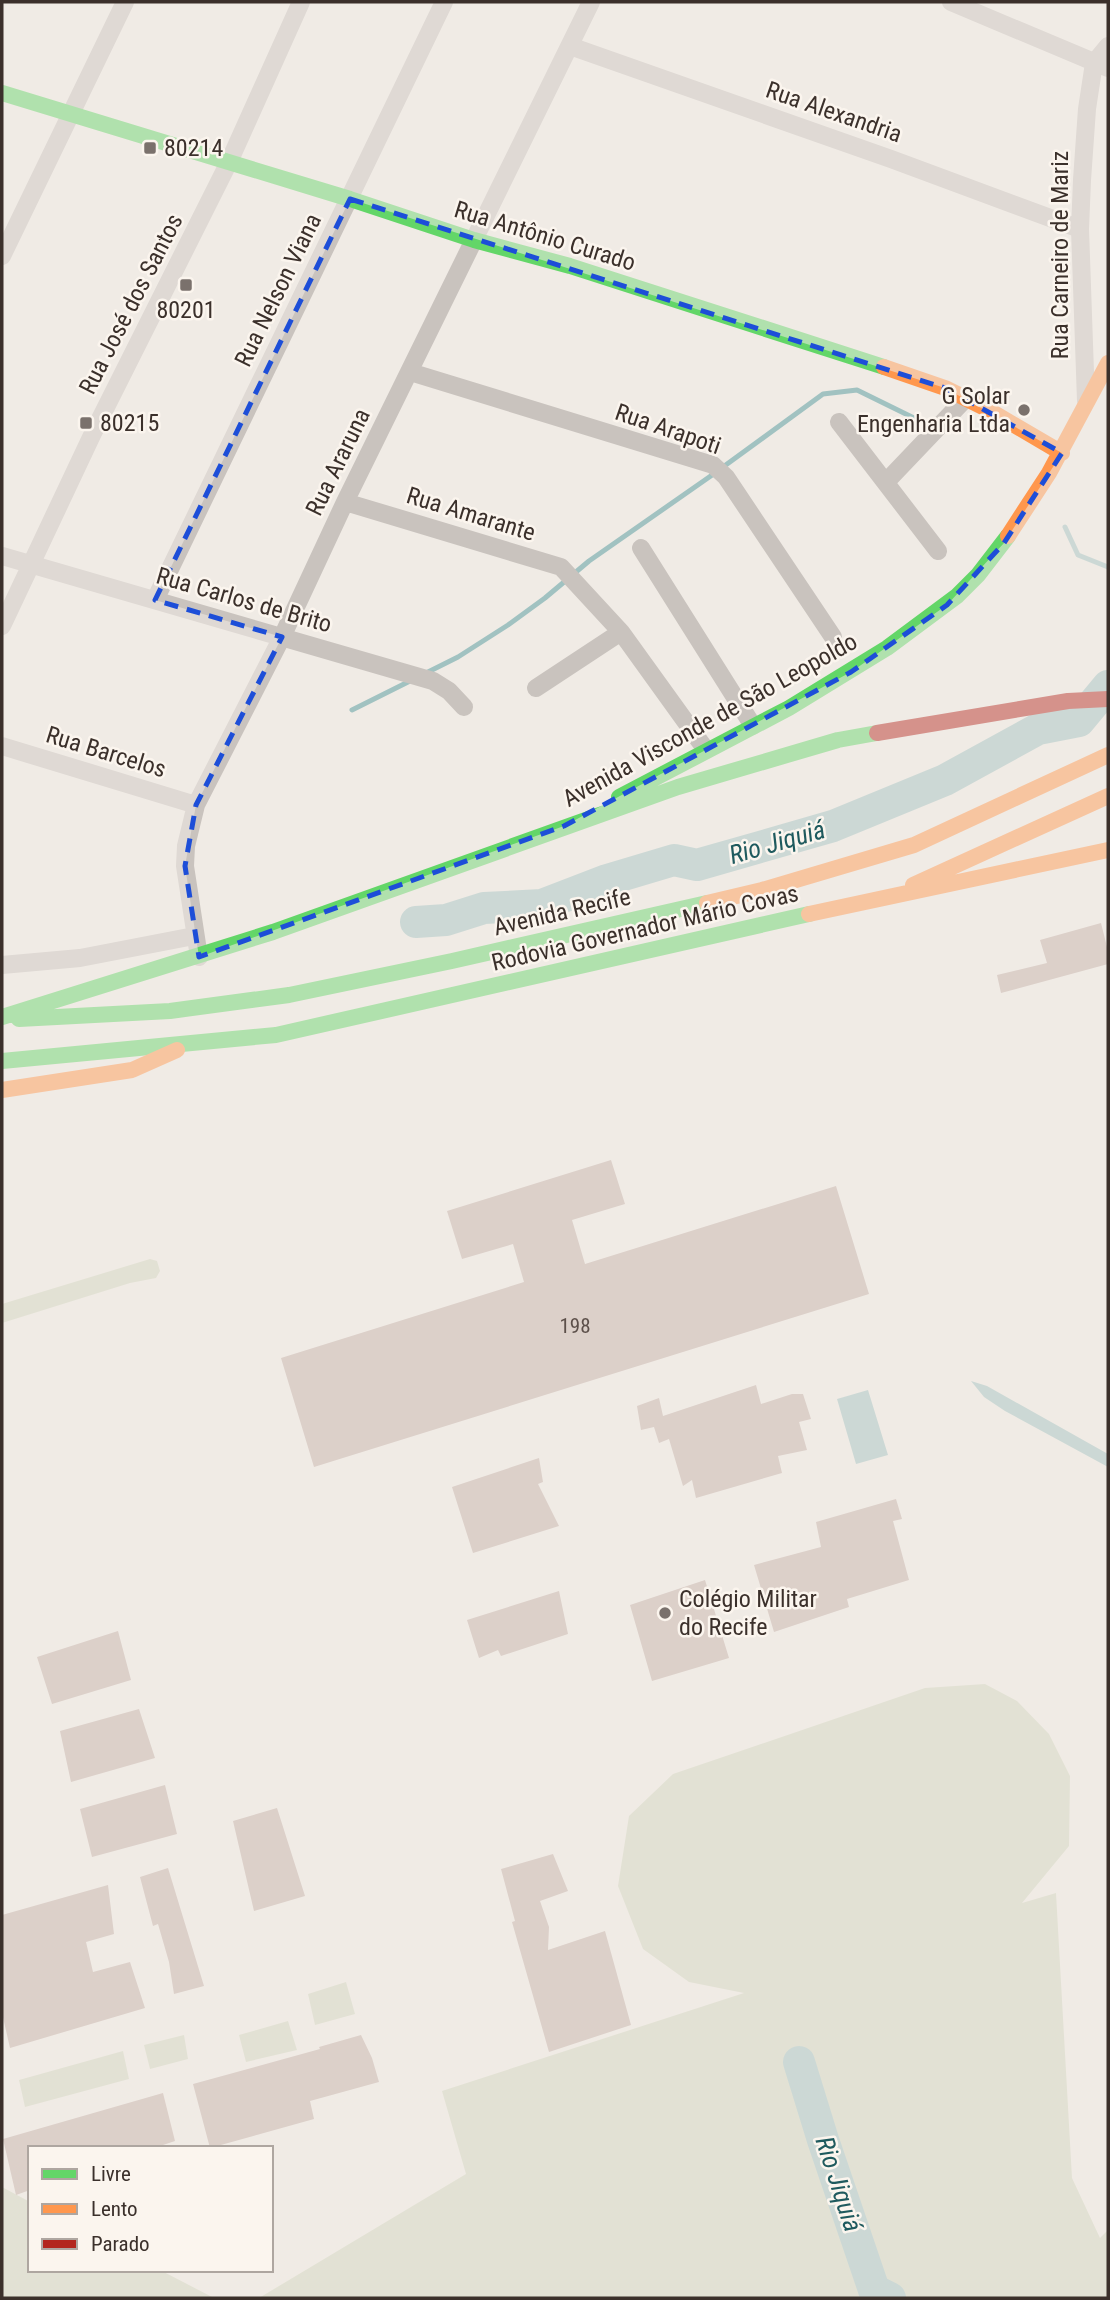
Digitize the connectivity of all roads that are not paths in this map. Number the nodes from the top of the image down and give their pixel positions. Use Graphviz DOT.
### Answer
graph roads {
  1 [pos="125,2"];
  2 [pos="301,2"];
  3 [pos="444,2"];
  4 [pos="590,2"];
  5 [pos="951,2"];
  6 [pos="570,46"];
  7 [pos="1108,46"];
  8 [pos="1101,66"];
  9 [pos="2,93"];
  10 [pos="72,113"];
  11 [pos="229,162"];
  12 [pos="350,199"];
  13 [pos="1080,229"];
  14 [pos="474,240"];
  15 [pos="2,256"];
  16 [pos="1108,363"];
  17 [pos="410,372"];
  18 [pos="965,398"];
  19 [pos="1087,406"];
  20 [pos="839,422"];
  21 [pos="1062,453"];
  22 [pos="886,482"];
  23 [pos="345,502"];
  24 [pos="641,548"];
  25 [pos="938,551"];
  26 [pos="2,556"];
  27 [pos="31,565"];
  28 [pos="155,600"];
  29 [pos="2,626"];
  30 [pos="621,632"];
  31 [pos="282,637"];
  32 [pos="833,637"];
  33 [pos="536,688"];
  34 [pos="1108,699"];
  35 [pos="464,707"];
  36 [pos="752,726"];
  37 [pos="2,746"];
  38 [pos="706,750"];
  39 [pos="1108,755"];
  40 [pos="1108,796"];
  41 [pos="196,805"];
  42 [pos="564,826"];
  43 [pos="1108,850"];
  44 [pos="895,894"];
  45 [pos="194,936"];
  46 [pos="199,957"];
  47 [pos="2,965"];
  48 [pos="2,1018"];
  49 [pos="192,1044"];
  50 [pos="2,1061"];
  51 [pos="2,1090"];
  1 -- 10 [label="street"];
  2 -- 11 [label="street, Rua José dos Santos"];
  3 -- 12 [label="street, Rua Nelson Viana"];
  4 -- 6 [label="street, Rua Araruna"];
  5 -- 8 [label="street"];
  6 -- 13 [label="street, Rua Alexandria"];
  6 -- 14 [label="street, Rua Araruna"];
  7 -- 8 [label="street"];
  8 -- 13 [label="street, Rua Carneiro de Mariz"];
  9 -- 10 [label="main road, Rua Antônio Curado"];
  10 -- 11 [label="main road, Rua Antônio Curado"];
  10 -- 15 [label="street"];
  11 -- 12 [label="main road, Rua Antônio Curado"];
  11 -- 27 [label="street, Rua José dos Santos"];
  12 -- 14 [label="main road, Rua Antônio Curado"];
  12 -- 28 [label="street, Rua Nelson Viana"];
  13 -- 19 [label="street, Rua Carneiro de Mariz"];
  14 -- 17 [label="street, Rua Araruna"];
  14 -- 18 [label="main road, Rua Antônio Curado"];
  16 -- 19 [label="main road, Avenida Visconde de São Leopoldo"];
  17 -- 23 [label="street, Rua Araruna"];
  17 -- 32 [label="street, Rua Arapoti"];
  18 -- 21 [label="main road, Rua Antônio Curado"];
  18 -- 22 [label="street"];
  19 -- 21 [label="main road, Avenida Visconde de São Leopoldo"];
  20 -- 22 [label="street"];
  21 -- 36 [label="main road, Avenida Visconde de São Leopoldo"];
  22 -- 25 [label="street"];
  23 -- 30 [label="street, Rua Amarante"];
  23 -- 31 [label="street, Rua Araruna"];
  24 -- 36 [label="street"];
  26 -- 27 [label="street, Rua Carlos de Brito"];
  27 -- 28 [label="street, Rua Carlos de Brito"];
  27 -- 29 [label="street, Rua José dos Santos"];
  28 -- 31 [label="street, Rua Carlos de Brito"];
  30 -- 33 [label="street"];
  30 -- 38 [label="street, Rua Amarante"];
  31 -- 35 [label="street, Rua Carlos de Brito"];
  31 -- 41 [label="street, Rua Araruna"];
  34 -- 42 [label="main road, Avenida Visconde de São Leopoldo"];
  36 -- 38 [label="main road, Avenida Visconde de São Leopoldo"];
  37 -- 41 [label="street, Rua Barcelos"];
  38 -- 42 [label="main road, Avenida Visconde de São Leopoldo"];
  39 -- 48 [label="main road, Avenida Recife"];
  40 -- 44 [label="main road"];
  41 -- 45 [label="street, Rua Araruna"];
  42 -- 46 [label="main road, Avenida Visconde de São Leopoldo"];
  43 -- 44 [label="main road, Rodovia Governador Mário Covas"];
  44 -- 49 [label="main road, Rodovia Governador Mário Covas"];
  45 -- 46 [label="street, Rua Araruna"];
  45 -- 47 [label="street"];
  46 -- 48 [label="main road, Avenida Visconde de São Leopoldo"];
  49 -- 50 [label="main road"];
  49 -- 51 [label="main road"];
}
